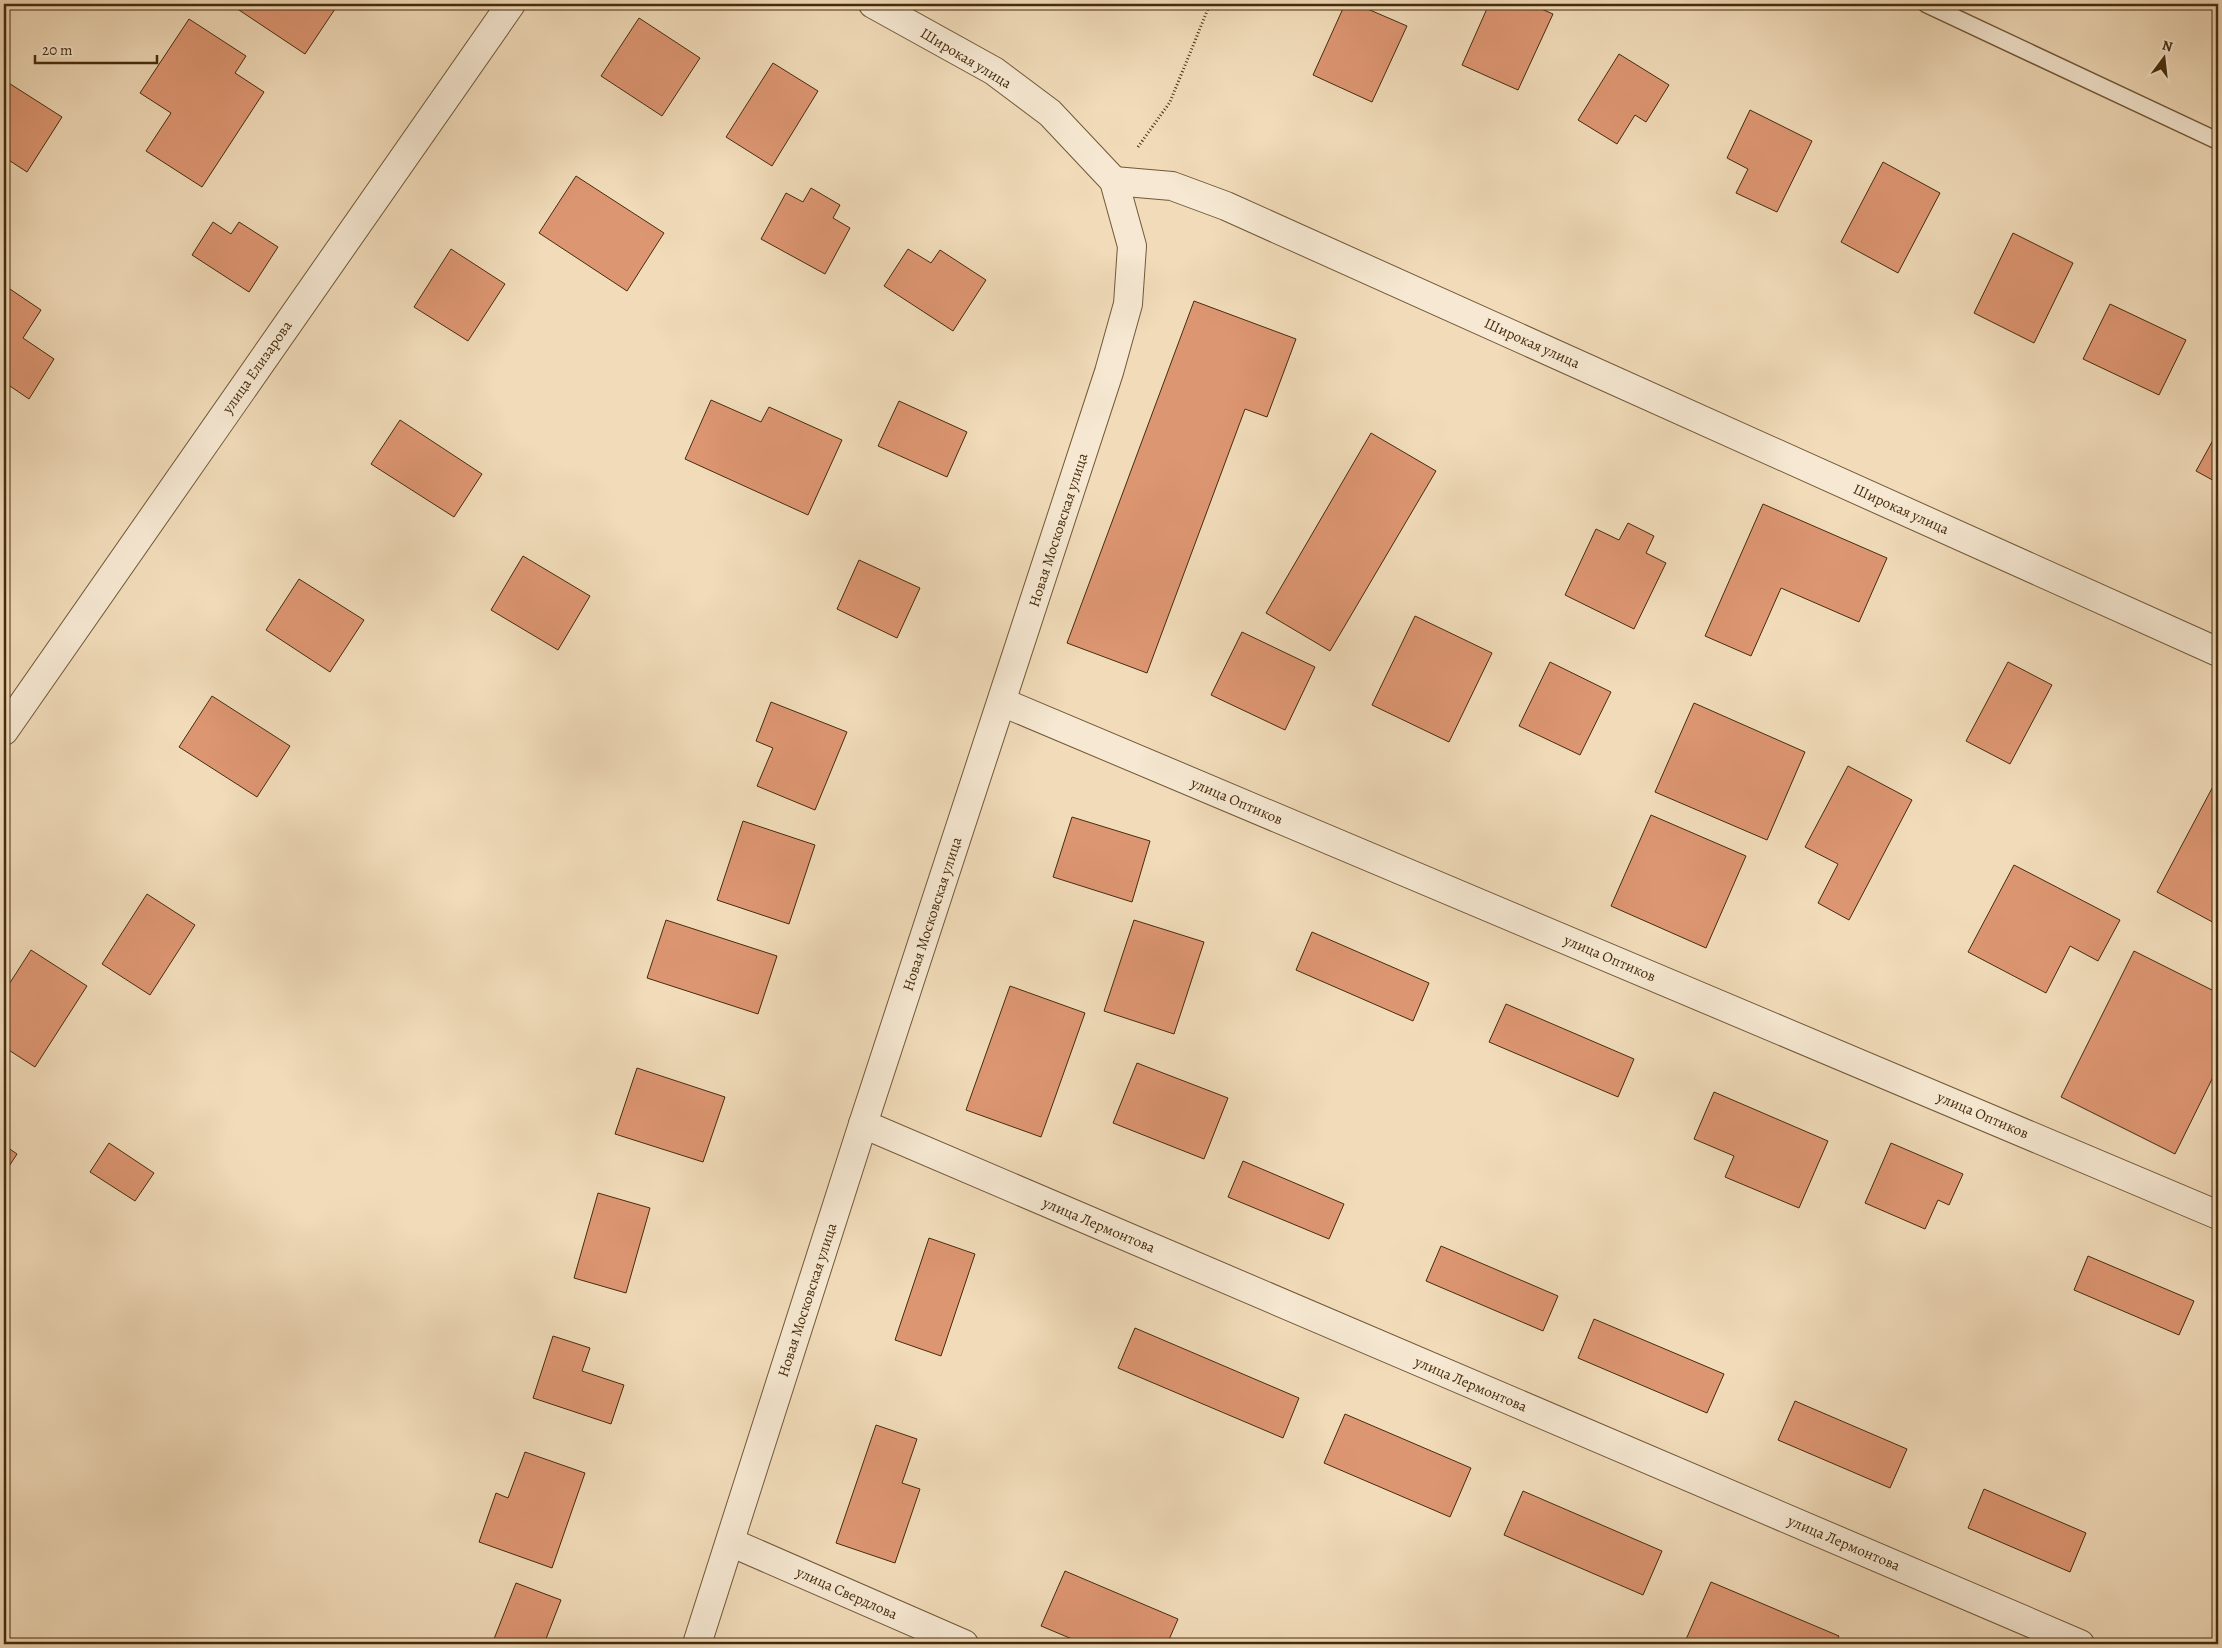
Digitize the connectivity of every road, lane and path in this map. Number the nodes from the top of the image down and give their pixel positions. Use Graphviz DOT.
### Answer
graph roads {
  1 [pos="511,4"];
  2 [pos="873,4"];
  3 [pos="1210,4"];
  4 [pos="1926,4"];
  5 [pos="2218,141"];
  6 [pos="1114,181"];
  7 [pos="2218,652"];
  8 [pos="1002,702"];
  9 [pos="4,731"];
  10 [pos="863,1124"];
  11 [pos="2218,1215"];
  12 [pos="730,1542"];
  13 [pos="697,1644"];
  14 [pos="964,1644"];
  15 [pos="2080,1644"];
  1 -- 9 [label="street, улица Елизарова"];
  2 -- 6 [label="street, Широкая улица"];
  3 -- 6 [label="path"];
  4 -- 5 [label="lane"];
  6 -- 7 [label="street, Широкая улица"];
  6 -- 8 [label="street, Новая Московская улица"];
  8 -- 10 [label="street, Новая Московская улица"];
  8 -- 11 [label="street, улица Оптиков"];
  10 -- 12 [label="street, Новая Московская улица"];
  10 -- 15 [label="street, улица Лермонтова"];
  12 -- 13 [label="street, Новая Московская улица"];
  12 -- 14 [label="street, улица Свердлова"];
}
